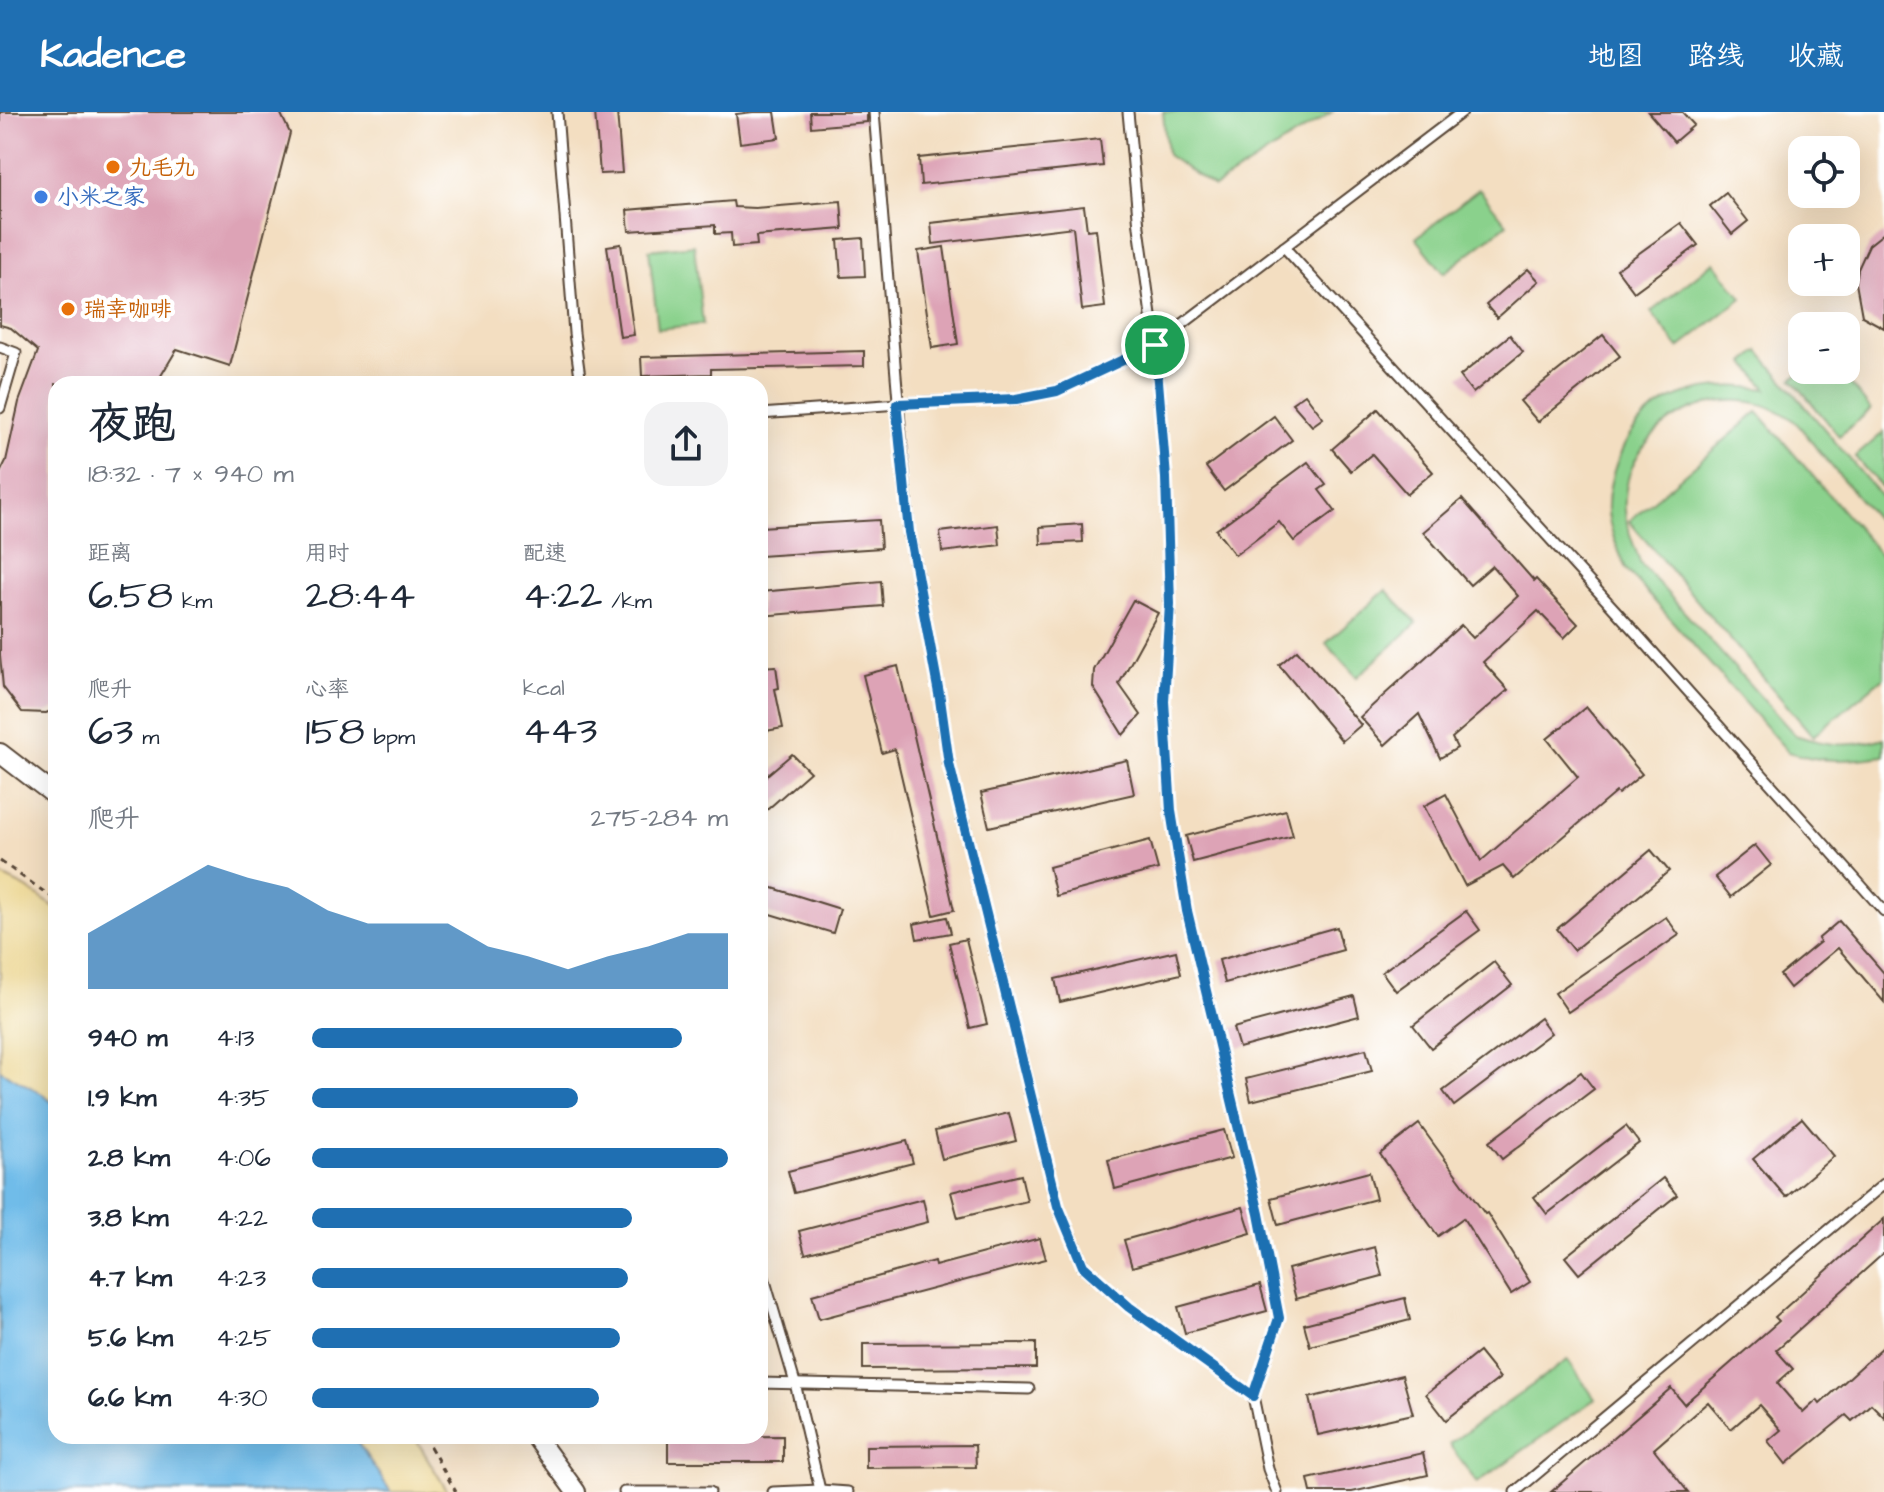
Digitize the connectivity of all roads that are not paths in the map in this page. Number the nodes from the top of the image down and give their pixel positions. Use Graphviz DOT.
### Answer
graph roads {
  1 [pos="557,112"];
  2 [pos="874,112"];
  3 [pos="1128,112"];
  4 [pos="1462,112"];
  5 [pos="1284,247"];
  6 [pos="1155,345"];
  7 [pos="0,347"];
  8 [pos="580,376"];
  9 [pos="897,404"];
  10 [pos="0,408"];
  11 [pos="768,413"];
  12 [pos="0,753"];
  13 [pos="48,790"];
  14 [pos="1884,911"];
  15 [pos="1884,1184"];
  16 [pos="768,1291"];
  17 [pos="768,1383"];
  18 [pos="795,1383"];
  19 [pos="1029,1389"];
  20 [pos="1253,1396"];
  21 [pos="541,1444"];
  22 [pos="820,1490"];
  23 [pos="668,1491"];
  24 [pos="576,1492"];
  25 [pos="624,1492"];
  26 [pos="710,1492"];
  27 [pos="773,1492"];
  28 [pos="848,1492"];
  29 [pos="1277,1492"];
  30 [pos="1515,1492"];
  1 -- 8 [label="lane"];
  2 -- 9 [label="lane"];
  3 -- 6 [label="lane"];
  4 -- 5 [label="lane"];
  5 -- 6 [label="lane"];
  5 -- 14 [label="lane"];
  6 -- 9 [label="lane"];
  6 -- 20 [label="lane"];
  7 -- 10 [label="lane"];
  9 -- 11 [label="lane"];
  9 -- 20 [label="lane"];
  12 -- 13 [label="street"];
  15 -- 30 [label="lane"];
  16 -- 18 [label="lane"];
  17 -- 18 [label="lane"];
  18 -- 19 [label="lane"];
  18 -- 22 [label="lane"];
  20 -- 29 [label="lane"];
  21 -- 24 [label="street"];
  22 -- 27 [label="lane"];
  22 -- 28 [label="lane"];
  23 -- 25 [label="lane"];
  23 -- 26 [label="lane"];
}
